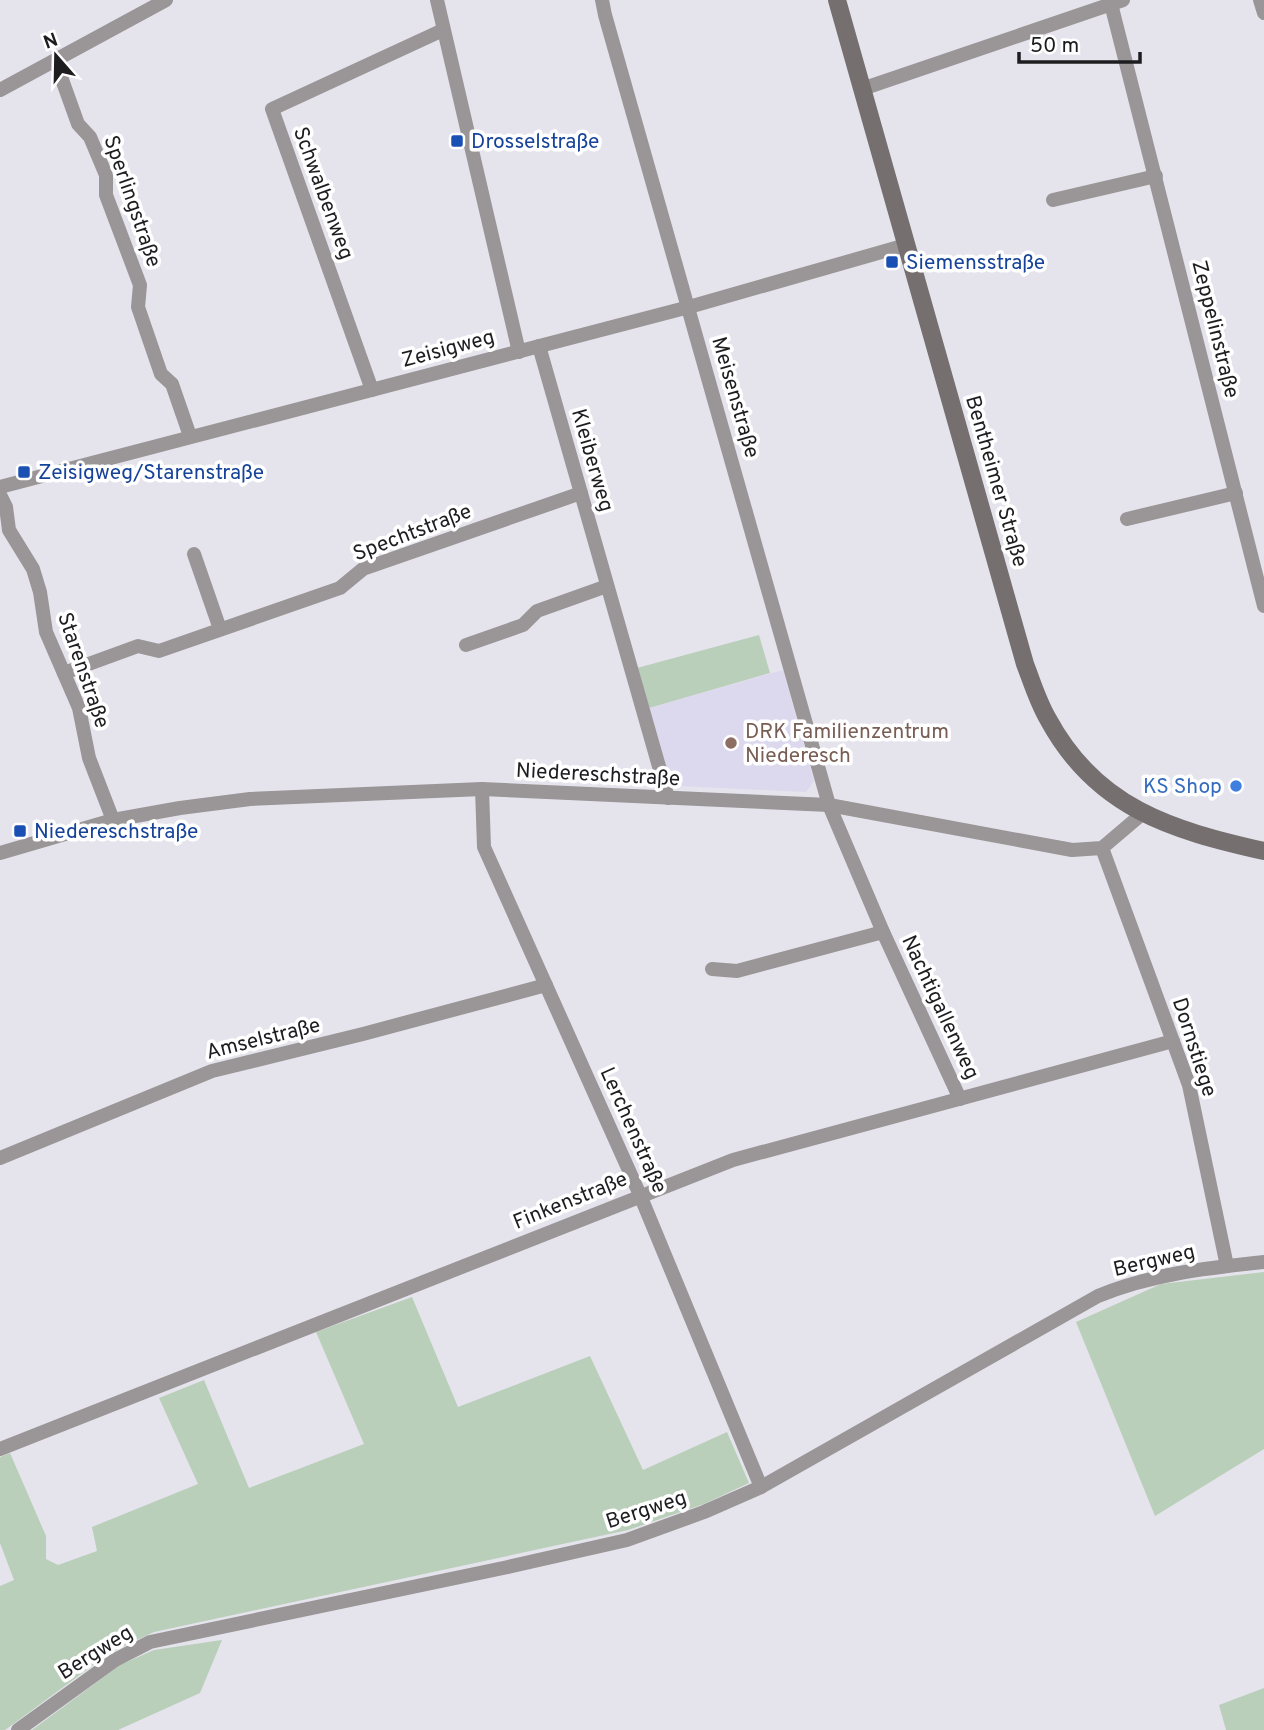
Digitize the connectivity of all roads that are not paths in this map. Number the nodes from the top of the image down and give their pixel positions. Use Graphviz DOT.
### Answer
graph roads {
  1 [pos="166,0"];
  2 [pos="437,0"];
  3 [pos="602,0"];
  4 [pos="836,0"];
  5 [pos="1259,0"];
  6 [pos="1115,1"];
  7 [pos="1264,13"];
  8 [pos="443,30"];
  9 [pos="55,60"];
  10 [pos="862,89"];
  11 [pos="0,90"];
  12 [pos="1156,176"];
  13 [pos="1053,200"];
  14 [pos="906,246"];
  15 [pos="689,307"];
  16 [pos="539,346"];
  17 [pos="519,352"];
  18 [pos="372,390"];
  19 [pos="190,436"];
  20 [pos="0,487"];
  21 [pos="581,493"];
  22 [pos="1236,493"];
  23 [pos="0,495"];
  24 [pos="1127,519"];
  25 [pos="194,554"];
  26 [pos="607,586"];
  27 [pos="1262,588"];
  28 [pos="1264,606"];
  29 [pos="220,629"];
  30 [pos="466,645"];
  31 [pos="64,673"];
  32 [pos="482,789"];
  33 [pos="668,798"];
  34 [pos="829,805"];
  35 [pos="1142,814"];
  36 [pos="113,820"];
  37 [pos="1102,848"];
  38 [pos="1264,851"];
  39 [pos="0,853"];
  40 [pos="883,932"];
  41 [pos="712,970"];
  42 [pos="546,985"];
  43 [pos="1173,1041"];
  44 [pos="960,1099"];
  45 [pos="0,1158"];
  46 [pos="640,1195"];
  47 [pos="1264,1262"];
  48 [pos="1227,1266"];
  49 [pos="0,1448"];
  50 [pos="761,1487"];
  51 [pos="18,1730"];
  1 -- 9 [label="street"];
  2 -- 8 [label="street"];
  3 -- 15 [label="street, Meisenstraße"];
  4 -- 10 [label="main road, Bentheimer Straße"];
  5 -- 7 [label="street"];
  6 -- 10 [label="street"];
  6 -- 12 [label="street, Zeppelinstraße"];
  8 -- 17 [label="street"];
  8 -- 18 [label="street, Schwalbenweg"];
  9 -- 11 [label="street"];
  9 -- 19 [label="street, Sperlingstraße"];
  10 -- 14 [label="main road, Bentheimer Straße"];
  12 -- 13 [label="street"];
  12 -- 22 [label="street, Zeppelinstraße"];
  14 -- 15 [label="street, Zeisigweg"];
  14 -- 35 [label="main road, Bentheimer Straße"];
  15 -- 16 [label="street, Zeisigweg"];
  15 -- 34 [label="street, Meisenstraße"];
  16 -- 17 [label="street, Zeisigweg"];
  16 -- 21 [label="street, Kleiberweg"];
  17 -- 18 [label="street, Zeisigweg"];
  18 -- 19 [label="street, Zeisigweg"];
  19 -- 20 [label="street, Zeisigweg"];
  21 -- 26 [label="street, Kleiberweg"];
  21 -- 29 [label="street, Spechtstraße"];
  22 -- 24 [label="street"];
  22 -- 27 [label="street, Zeppelinstraße"];
  23 -- 31 [label="street, Starenstraße"];
  25 -- 29 [label="street"];
  26 -- 30 [label="street"];
  26 -- 33 [label="street, Kleiberweg"];
  27 -- 28 [label="street, Zeppelinstraße"];
  29 -- 31 [label="street, Spechtstraße"];
  31 -- 36 [label="street, Starenstraße"];
  32 -- 33 [label="street, Niedereschstraße"];
  32 -- 36 [label="street, Niedereschstraße"];
  32 -- 42 [label="street, Lerchenstraße"];
  33 -- 34 [label="street, Niedereschstraße"];
  34 -- 37 [label="street, Niedereschstraße"];
  34 -- 40 [label="street, Nachtigallenweg"];
  35 -- 37 [label="street"];
  35 -- 38 [label="main road, Bentheimer Straße"];
  36 -- 39 [label="street, Niedereschstraße"];
  37 -- 43 [label="street, Dornstiege"];
  40 -- 41 [label="street, Nachtigallenweg"];
  40 -- 44 [label="street, Nachtigallenweg"];
  42 -- 45 [label="street, Amselstraße"];
  42 -- 46 [label="street, Lerchenstraße"];
  43 -- 44 [label="street, Finkenstraße"];
  43 -- 48 [label="street, Dornstiege"];
  44 -- 46 [label="street, Finkenstraße"];
  46 -- 49 [label="street, Finkenstraße"];
  46 -- 50 [label="street, Lerchenstraße"];
  47 -- 48 [label="street, Bergweg"];
  48 -- 50 [label="street, Bergweg"];
  50 -- 51 [label="street, Bergweg"];
}
